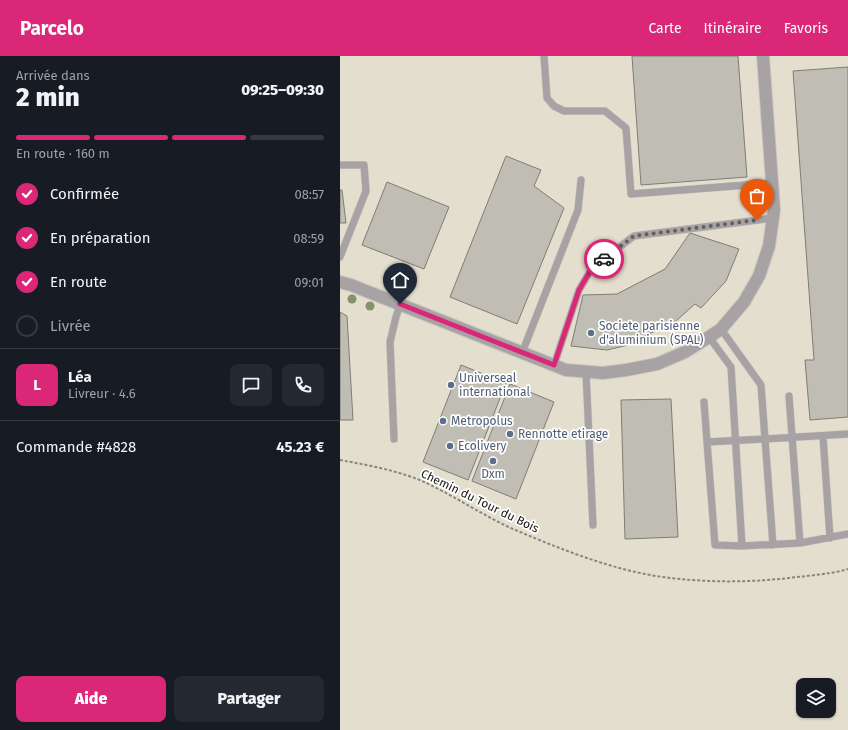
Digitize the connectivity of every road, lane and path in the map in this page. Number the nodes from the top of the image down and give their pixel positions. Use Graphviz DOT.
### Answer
graph roads {
  1 [pos="544,56"];
  2 [pos="763,56"];
  3 [pos="340,165"];
  4 [pos="581,180"];
  5 [pos="772,183"];
  6 [pos="773,218"];
  7 [pos="340,257"];
  8 [pos="340,282"];
  9 [pos="400,304"];
  10 [pos="721,329"];
  11 [pos="709,337"];
  12 [pos="522,353"];
  13 [pos="554,365"];
  14 [pos="586,372"];
  15 [pos="789,396"];
  16 [pos="704,402"];
  17 [pos="848,434"];
  18 [pos="823,436"];
  19 [pos="791,438"];
  20 [pos="394,439"];
  21 [pos="764,439"];
  22 [pos="735,441"];
  23 [pos="707,442"];
  24 [pos="340,460"];
  25 [pos="593,525"];
  26 [pos="848,534"];
  27 [pos="830,538"];
  28 [pos="800,543"];
  29 [pos="773,545"];
  30 [pos="742,546"];
  31 [pos="848,569"];
  1 -- 5 [label="lane"];
  2 -- 5 [label="street"];
  3 -- 7 [label="lane"];
  4 -- 12 [label="lane"];
  5 -- 6 [label="street"];
  6 -- 10 [label="street"];
  6 -- 13 [label="lane"];
  8 -- 9 [label="street"];
  9 -- 12 [label="street"];
  9 -- 20 [label="lane"];
  10 -- 11 [label="street"];
  10 -- 21 [label="lane"];
  11 -- 14 [label="street"];
  11 -- 22 [label="lane"];
  12 -- 13 [label="street"];
  13 -- 14 [label="street"];
  14 -- 25 [label="lane"];
  15 -- 19 [label="lane"];
  16 -- 23 [label="lane"];
  17 -- 18 [label="lane"];
  18 -- 19 [label="lane"];
  18 -- 27 [label="lane"];
  19 -- 21 [label="lane"];
  19 -- 28 [label="lane"];
  21 -- 22 [label="lane"];
  21 -- 29 [label="lane"];
  22 -- 23 [label="lane"];
  22 -- 30 [label="lane"];
  23 -- 30 [label="lane"];
  24 -- 31 [label="path, Chemin du Tour du Bois"];
  26 -- 27 [label="lane"];
  27 -- 28 [label="lane"];
  28 -- 29 [label="lane"];
  29 -- 30 [label="lane"];
}
